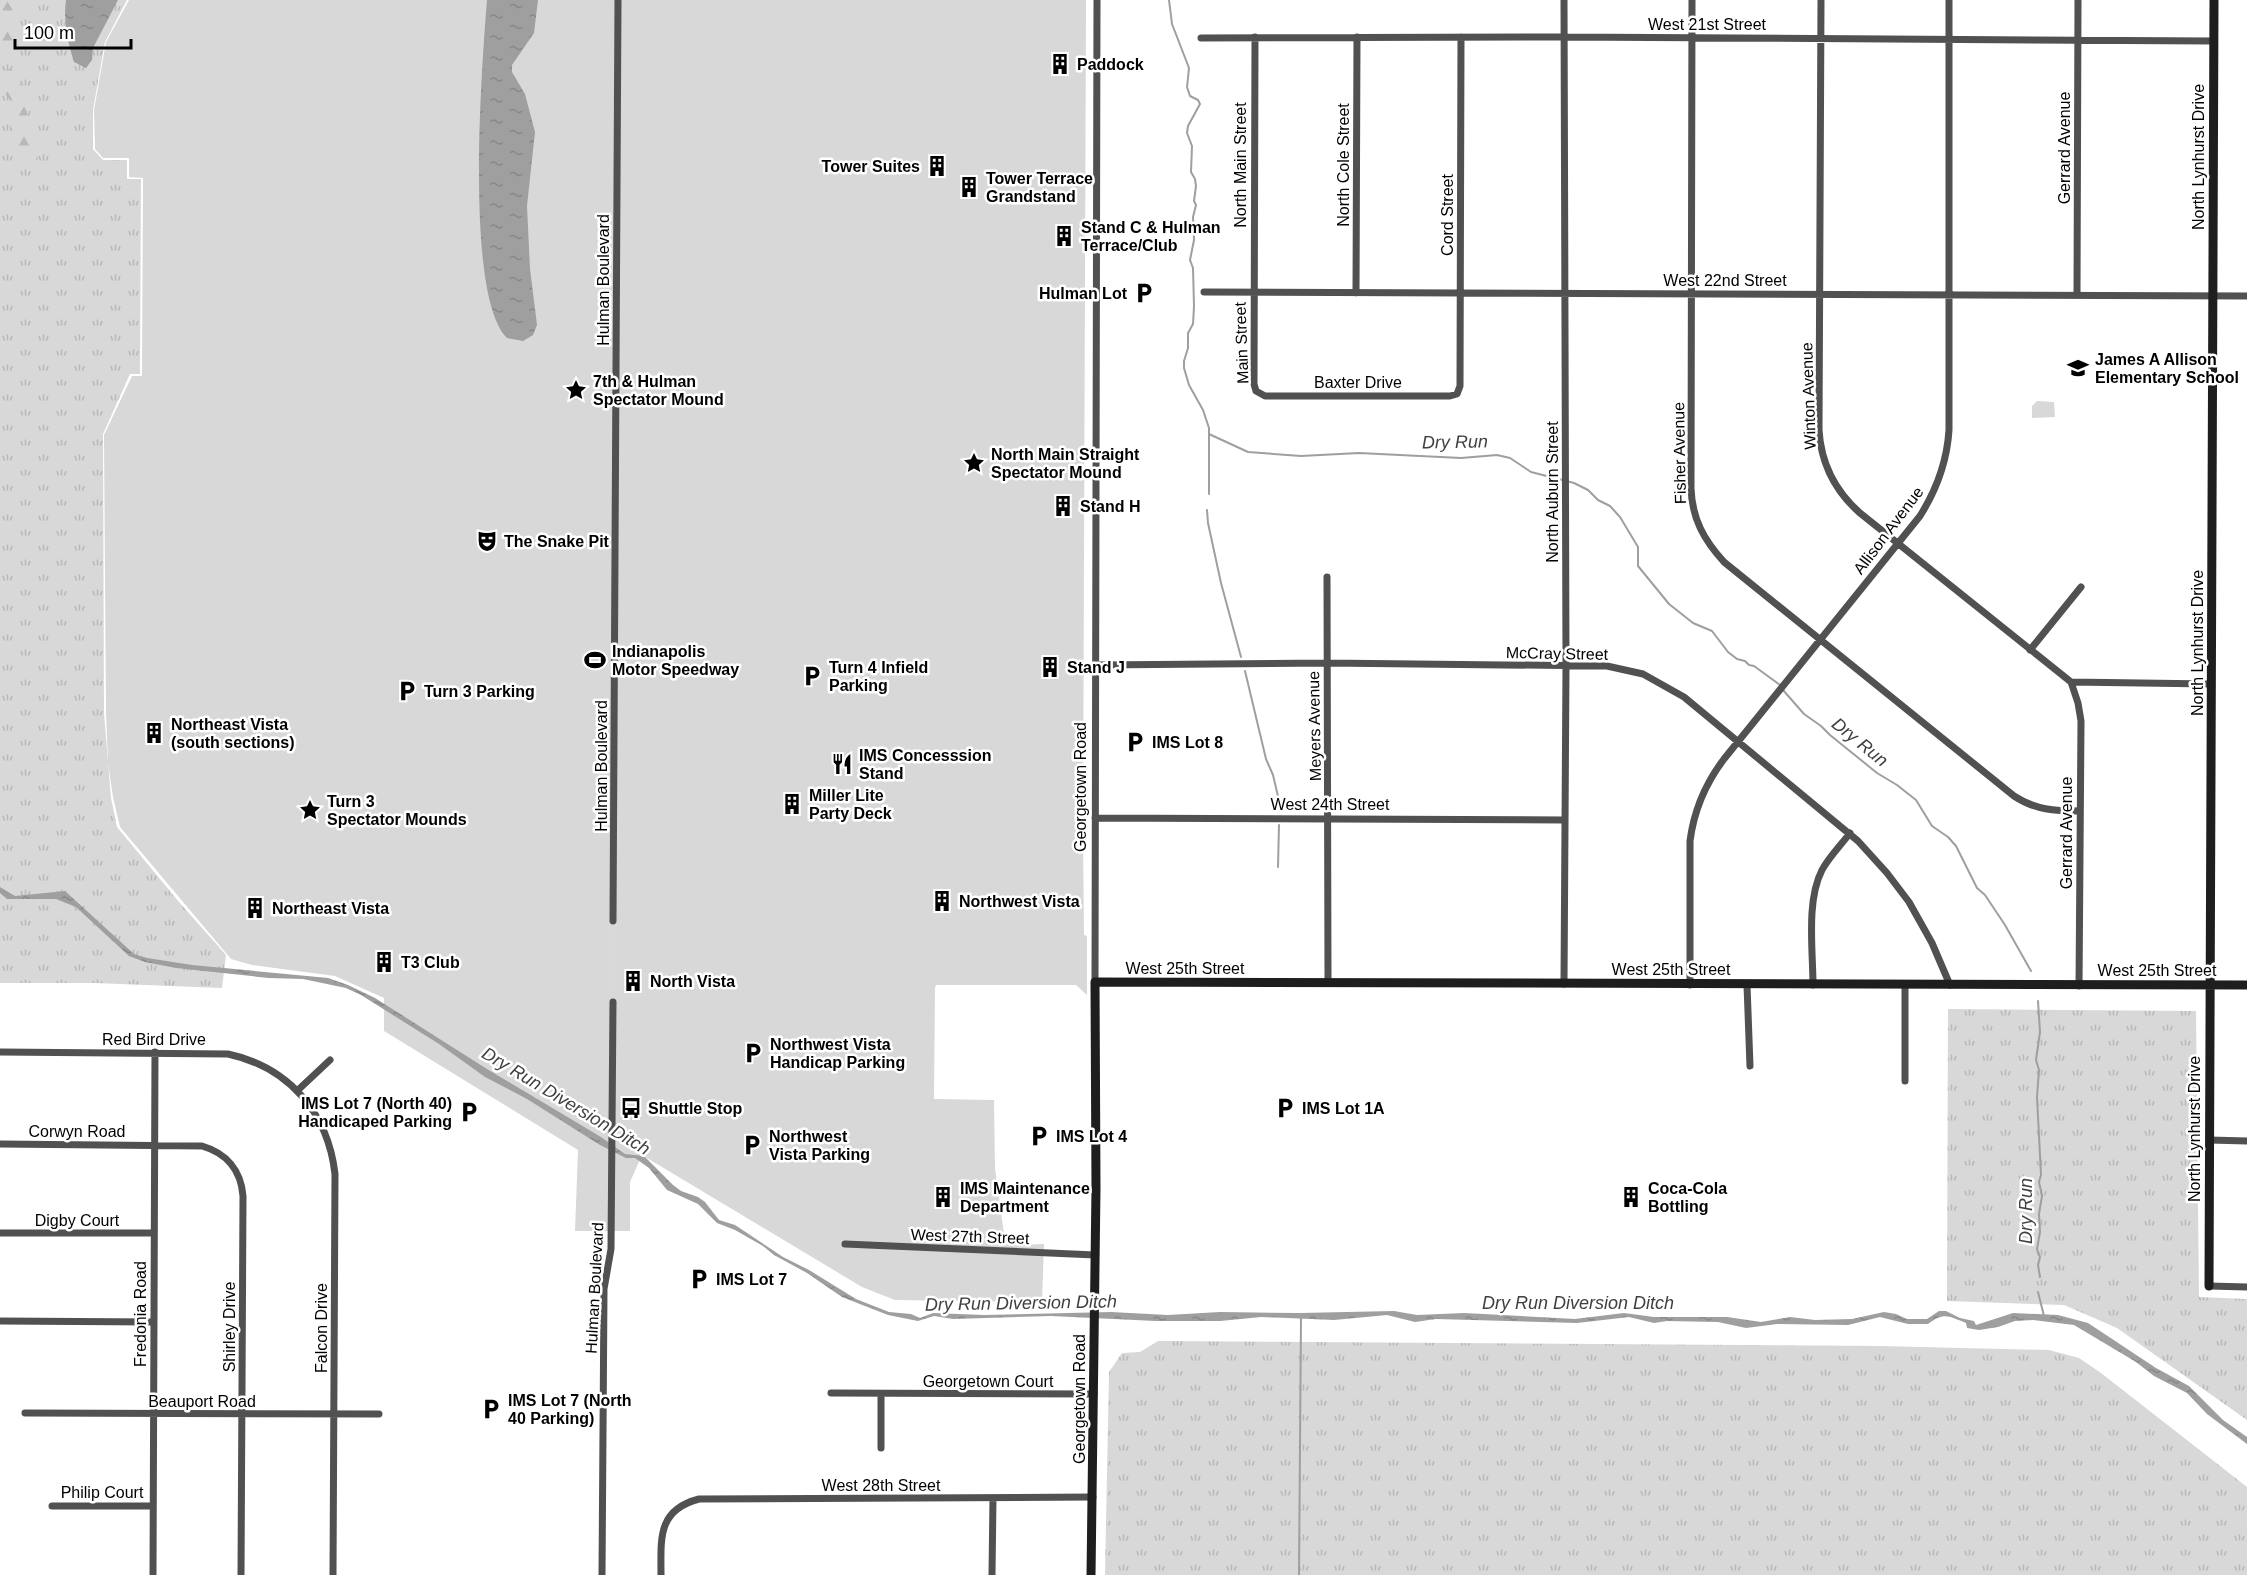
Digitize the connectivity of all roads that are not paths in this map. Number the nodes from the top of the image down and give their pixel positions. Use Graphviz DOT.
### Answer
graph roads {
  1 [pos="618,0"];
  2 [pos="1096,0"];
  3 [pos="1564,0"];
  4 [pos="1692,0"];
  5 [pos="1821,0"];
  6 [pos="1949,0"];
  7 [pos="2078,0"];
  8 [pos="2214,0"];
  9 [pos="1255,37"];
  10 [pos="1357,37"];
  11 [pos="1461,37"];
  12 [pos="1564,37"];
  13 [pos="1201,38"];
  14 [pos="1692,38"];
  15 [pos="1821,39"];
  16 [pos="1949,40"];
  17 [pos="2077,40"];
  18 [pos="2213,41"];
  19 [pos="1204,292"];
  20 [pos="1253,293"];
  21 [pos="1356,293"];
  22 [pos="1460,293"];
  23 [pos="1564,293"];
  24 [pos="1691,294"];
  25 [pos="1820,294"];
  26 [pos="1949,295"];
  27 [pos="2077,295"];
  28 [pos="2213,296"];
  29 [pos="2247,296"];
  30 [pos="1458,392"];
  31 [pos="1257,393"];
  32 [pos="1898,543"];
  33 [pos="1327,577"];
  34 [pos="2081,587"];
  35 [pos="1820,639"];
  36 [pos="2030,650"];
  37 [pos="1327,663"];
  38 [pos="1096,665"];
  39 [pos="1566,666"];
  40 [pos="2071,682"];
  41 [pos="2211,684"];
  42 [pos="1738,741"];
  43 [pos="2080,811"];
  44 [pos="1095,818"];
  45 [pos="1329,818"];
  46 [pos="1564,820"];
  47 [pos="1850,833"];
  48 [pos="613,921"];
  49 [pos="1095,982"];
  50 [pos="1328,983"];
  51 [pos="1564,984"];
  52 [pos="1690,985"];
  53 [pos="1747,985"];
  54 [pos="1813,985"];
  55 [pos="1905,985"];
  56 [pos="1950,985"];
  57 [pos="2210,985"];
  58 [pos="2247,985"];
  59 [pos="2079,986"];
  60 [pos="613,1002"];
  61 [pos="0,1052"];
  62 [pos="155,1052"];
  63 [pos="330,1060"];
  64 [pos="1750,1066"];
  65 [pos="1905,1081"];
  66 [pos="298,1090"];
  67 [pos="2209,1140"];
  68 [pos="2247,1141"];
  69 [pos="0,1144"];
  70 [pos="154,1145"];
  71 [pos="0,1233"];
  72 [pos="154,1233"];
  73 [pos="844,1245"];
  74 [pos="1095,1255"];
  75 [pos="2209,1286"];
  76 [pos="2247,1287"];
  77 [pos="0,1321"];
  78 [pos="154,1322"];
  79 [pos="831,1393"];
  80 [pos="881,1394"];
  81 [pos="1094,1394"];
  82 [pos="25,1413"];
  83 [pos="153,1414"];
  84 [pos="242,1414"];
  85 [pos="379,1414"];
  86 [pos="334,1415"];
  87 [pos="881,1448"];
  88 [pos="1093,1497"];
  89 [pos="993,1498"];
  90 [pos="52,1506"];
  91 [pos="153,1506"];
  92 [pos="153,1575"];
  93 [pos="241,1575"];
  94 [pos="333,1575"];
  95 [pos="602,1575"];
  96 [pos="661,1575"];
  97 [pos="992,1575"];
  98 [pos="1091,1575"];
  1 -- 48 [label="street, Hulman Boulevard"];
  2 -- 38 [label="street, Georgetown Road"];
  3 -- 12 [label="street, North Auburn Street"];
  4 -- 14 [label="street, Fisher Avenue"];
  5 -- 15 [label="street, Winton Avenue"];
  6 -- 16 [label="street, Allison Avenue"];
  7 -- 17 [label="street, Gerrard Avenue"];
  8 -- 18 [label="main road, North Lynhurst Drive"];
  9 -- 10 [label="street, West 21st Street"];
  9 -- 13 [label="street, West 21st Street"];
  9 -- 20 [label="street, North Main Street"];
  10 -- 11 [label="street, West 21st Street"];
  10 -- 21 [label="street, North Cole Street"];
  11 -- 12 [label="street, West 21st Street"];
  11 -- 22 [label="street, Cord Street"];
  12 -- 14 [label="street, West 21st Street"];
  12 -- 23 [label="street, North Auburn Street"];
  14 -- 15 [label="street, West 21st Street"];
  14 -- 24 [label="street, Fisher Avenue"];
  15 -- 16 [label="street, West 21st Street"];
  15 -- 25 [label="street, Winton Avenue"];
  16 -- 17 [label="street, West 21st Street"];
  16 -- 26 [label="street, Allison Avenue"];
  17 -- 18 [label="street, West 21st Street"];
  17 -- 27 [label="street, Gerrard Avenue"];
  18 -- 28 [label="main road, North Lynhurst Drive"];
  19 -- 20 [label="street, West 22nd Street"];
  20 -- 21 [label="street, West 22nd Street"];
  20 -- 31 [label="street, Main Street"];
  21 -- 22 [label="street, West 22nd Street"];
  22 -- 23 [label="street, West 22nd Street"];
  22 -- 30 [label="street, Cord Street"];
  23 -- 24 [label="street, West 22nd Street"];
  23 -- 39 [label="street, North Auburn Street"];
  24 -- 25 [label="street, West 22nd Street"];
  24 -- 35 [label="street, Fisher Avenue"];
  25 -- 26 [label="street, West 22nd Street"];
  25 -- 32 [label="street, Winton Avenue"];
  26 -- 27 [label="street, West 22nd Street"];
  26 -- 32 [label="street, Allison Avenue"];
  27 -- 28 [label="street, West 22nd Street"];
  28 -- 29 [label="street, West 22nd Street"];
  28 -- 41 [label="main road, North Lynhurst Drive"];
  30 -- 31 [label="street, Baxter Drive"];
  32 -- 35 [label="street, Allison Avenue"];
  32 -- 36 [label="street, Winton Avenue"];
  33 -- 37 [label="street, Meyers Avenue"];
  34 -- 36 [label="street"];
  35 -- 42 [label="street, Allison Avenue"];
  35 -- 43 [label="street, Fisher Avenue"];
  36 -- 40 [label="street, Winton Avenue"];
  37 -- 38 [label="street, McCray Street"];
  37 -- 39 [label="street, McCray Street"];
  37 -- 45 [label="street, Meyers Avenue"];
  38 -- 44 [label="street, Georgetown Road"];
  39 -- 42 [label="street, McCray Street"];
  39 -- 46 [label="street, North Auburn Street"];
  40 -- 41 [label="street"];
  40 -- 43 [label="street, Gerrard Avenue"];
  41 -- 57 [label="main road, North Lynhurst Drive"];
  42 -- 47 [label="street, McCray Street"];
  42 -- 52 [label="street, Allison Avenue"];
  43 -- 59 [label="street, Gerrard Avenue"];
  44 -- 45 [label="street, West 24th Street"];
  44 -- 49 [label="street, Georgetown Road"];
  45 -- 46 [label="street, West 24th Street"];
  45 -- 50 [label="street, Meyers Avenue"];
  46 -- 51 [label="street, North Auburn Street"];
  47 -- 54 [label="street"];
  47 -- 56 [label="street, McCray Street"];
  49 -- 50 [label="main road, West 25th Street"];
  49 -- 74 [label="main road, Georgetown Road"];
  50 -- 51 [label="main road, West 25th Street"];
  51 -- 52 [label="main road, West 25th Street"];
  52 -- 53 [label="main road, West 25th Street"];
  53 -- 54 [label="main road, West 25th Street"];
  53 -- 64 [label="street"];
  54 -- 55 [label="main road, West 25th Street"];
  55 -- 56 [label="main road, West 25th Street"];
  55 -- 65 [label="street"];
  56 -- 59 [label="main road, West 25th Street"];
  57 -- 58 [label="main road, West 25th Street"];
  57 -- 59 [label="main road, West 25th Street"];
  57 -- 67 [label="main road, North Lynhurst Drive"];
  60 -- 95 [label="street, Hulman Boulevard"];
  61 -- 62 [label="street, Red Bird Drive"];
  62 -- 66 [label="street, Red Bird Drive"];
  62 -- 70 [label="street, Fredonia Road"];
  63 -- 66 [label="street"];
  66 -- 86 [label="street, Falcon Drive"];
  67 -- 68 [label="street"];
  67 -- 75 [label="main road, North Lynhurst Drive"];
  69 -- 70 [label="street, Corwyn Road"];
  70 -- 72 [label="street, Fredonia Road"];
  70 -- 84 [label="street, Shirley Drive"];
  71 -- 72 [label="street, Digby Court"];
  72 -- 78 [label="street, Fredonia Road"];
  73 -- 74 [label="street, West 27th Street"];
  74 -- 81 [label="main road, Georgetown Road"];
  75 -- 76 [label="street"];
  77 -- 78 [label="street"];
  78 -- 83 [label="street, Fredonia Road"];
  79 -- 80 [label="street, Georgetown Court"];
  80 -- 81 [label="street, Georgetown Court"];
  80 -- 87 [label="street"];
  81 -- 88 [label="main road, Georgetown Road"];
  82 -- 83 [label="street, Beauport Road"];
  83 -- 84 [label="street, Beauport Road"];
  83 -- 91 [label="street, Fredonia Road"];
  84 -- 86 [label="street, Beauport Road"];
  84 -- 93 [label="street, Shirley Drive"];
  85 -- 86 [label="street, Beauport Road"];
  86 -- 94 [label="street, Falcon Drive"];
  88 -- 89 [label="street, West 28th Street"];
  88 -- 98 [label="main road, Georgetown Road"];
  89 -- 96 [label="street, West 28th Street"];
  89 -- 97 [label="street"];
  90 -- 91 [label="street, Philip Court"];
  91 -- 92 [label="street, Fredonia Road"];
}
